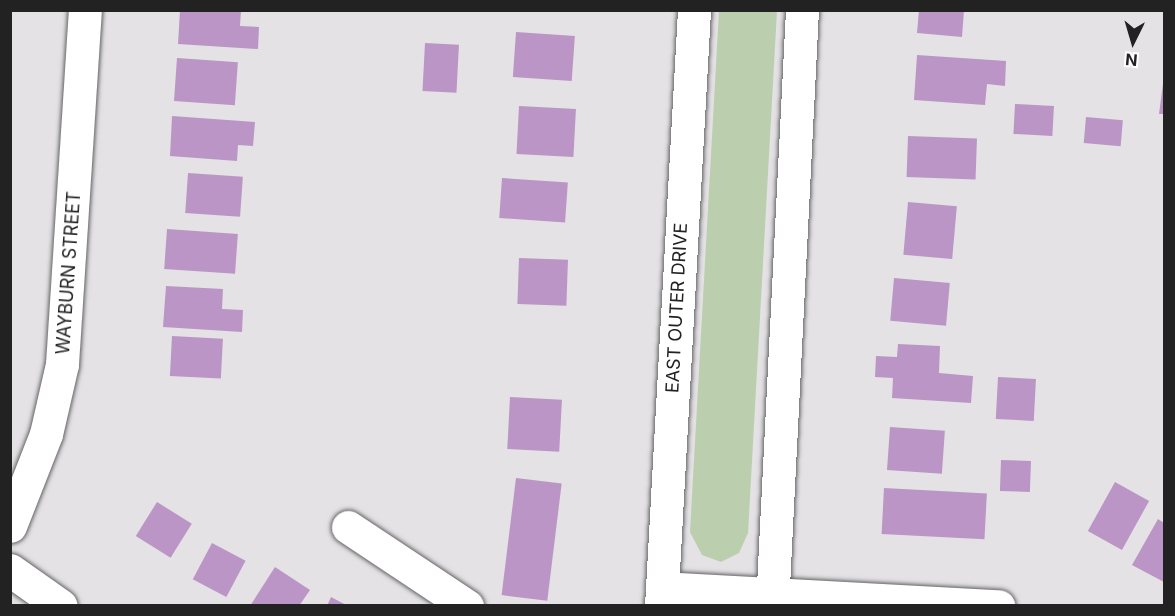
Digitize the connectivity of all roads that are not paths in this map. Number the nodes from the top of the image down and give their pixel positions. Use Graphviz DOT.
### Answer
graph roads {
  1 [pos="85,10"];
  2 [pos="694,10"];
  3 [pos="802,10"];
  4 [pos="10,526"];
  5 [pos="348,527"];
  6 [pos="10,570"];
  7 [pos="661,597"];
  8 [pos="772,600"];
  9 [pos="61,606"];
  10 [pos="467,606"];
  11 [pos="999,606"];
  1 -- 4 [label="street, WAYBURN STREET"];
  2 -- 7 [label="street, EAST OUTER DRIVE"];
  3 -- 8 [label="street"];
  5 -- 10 [label="street"];
  6 -- 9 [label="street"];
  7 -- 8 [label="street"];
  8 -- 11 [label="street"];
}
